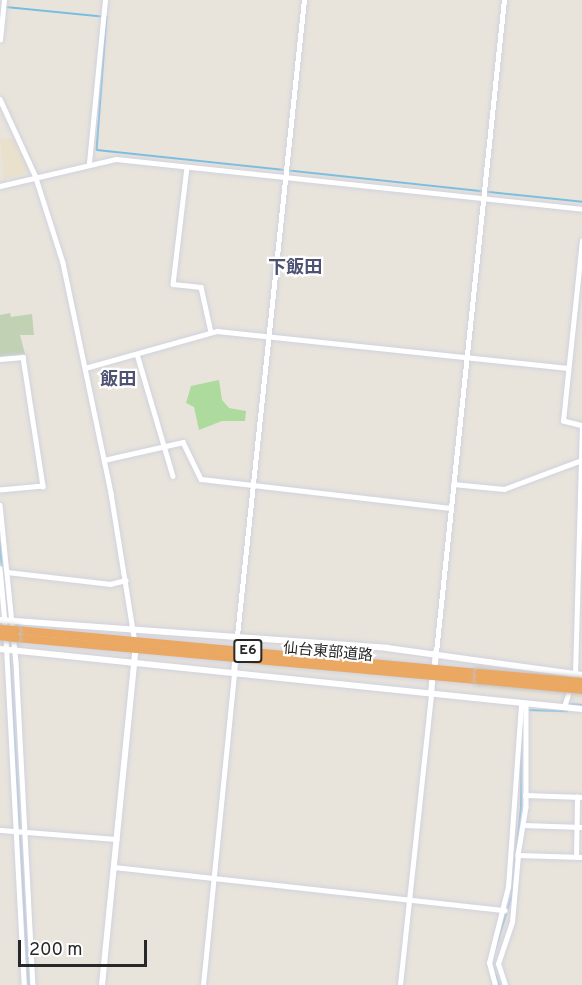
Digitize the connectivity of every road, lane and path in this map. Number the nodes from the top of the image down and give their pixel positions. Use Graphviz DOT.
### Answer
graph roads {
  1 [pos="105,0"];
  2 [pos="304,0"];
  3 [pos="504,0"];
  4 [pos="4,4"];
  5 [pos="0,40"];
  6 [pos="0,99"];
  7 [pos="89,163"];
  8 [pos="188,167"];
  9 [pos="286,174"];
  10 [pos="35,175"];
  11 [pos="0,186"];
  12 [pos="484,195"];
  13 [pos="582,209"];
  14 [pos="582,242"];
  15 [pos="211,332"];
  16 [pos="268,337"];
  17 [pos="137,354"];
  18 [pos="467,358"];
  19 [pos="0,359"];
  20 [pos="85,368"];
  21 [pos="568,368"];
  22 [pos="581,426"];
  23 [pos="162,447"];
  24 [pos="105,460"];
  25 [pos="579,461"];
  26 [pos="173,476"];
  27 [pos="581,479"];
  28 [pos="253,484"];
  29 [pos="453,484"];
  30 [pos="0,490"];
  31 [pos="0,505"];
  32 [pos="450,508"];
  33 [pos="0,568"];
  34 [pos="7,572"];
  35 [pos="126,580"];
  36 [pos="582,591"];
  37 [pos="6,620"];
  38 [pos="132,628"];
  39 [pos="0,629"];
  40 [pos="16,634"];
  41 [pos="0,636"];
  42 [pos="237,636"];
  43 [pos="134,637"];
  44 [pos="236,646"];
  45 [pos="9,650"];
  46 [pos="436,652"];
  47 [pos="135,653"];
  48 [pos="136,663"];
  49 [pos="235,663"];
  50 [pos="435,663"];
  51 [pos="234,673"];
  52 [pos="479,676"];
  53 [pos="580,677"];
  54 [pos="432,682"];
  55 [pos="582,690"];
  56 [pos="431,694"];
  57 [pos="524,705"];
  58 [pos="564,707"];
  59 [pos="582,709"];
  60 [pos="525,795"];
  61 [pos="580,797"];
  62 [pos="523,825"];
  63 [pos="579,827"];
  64 [pos="0,830"];
  65 [pos="21,830"];
  66 [pos="117,839"];
  67 [pos="518,855"];
  68 [pos="579,857"];
  69 [pos="114,867"];
  70 [pos="214,879"];
  71 [pos="409,900"];
  72 [pos="505,910"];
  73 [pos="24,985"];
  74 [pos="33,985"];
  75 [pos="102,985"];
  76 [pos="203,985"];
  77 [pos="400,985"];
  78 [pos="495,985"];
  79 [pos="506,985"];
  1 -- 7 [label="street"];
  2 -- 9 [label="street"];
  3 -- 12 [label="street"];
  4 -- 5 [label="street"];
  6 -- 10 [label="street"];
  7 -- 8 [label="street"];
  7 -- 10 [label="street"];
  8 -- 9 [label="street"];
  8 -- 15 [label="street"];
  9 -- 12 [label="street"];
  9 -- 16 [label="street"];
  10 -- 11 [label="street"];
  10 -- 20 [label="street"];
  12 -- 13 [label="street"];
  12 -- 18 [label="street"];
  14 -- 21 [label="street"];
  15 -- 16 [label="street"];
  15 -- 17 [label="street"];
  16 -- 18 [label="street"];
  16 -- 28 [label="street"];
  17 -- 20 [label="street"];
  17 -- 23 [label="street"];
  18 -- 21 [label="street"];
  18 -- 29 [label="street"];
  19 -- 30 [label="street"];
  20 -- 24 [label="street"];
  21 -- 22 [label="street"];
  22 -- 25 [label="street"];
  23 -- 24 [label="street"];
  23 -- 26 [label="street"];
  23 -- 28 [label="street"];
  24 -- 35 [label="street"];
  25 -- 27 [label="street"];
  25 -- 29 [label="street"];
  27 -- 36 [label="street"];
  28 -- 32 [label="street"];
  28 -- 42 [label="street"];
  29 -- 32 [label="street"];
  31 -- 34 [label="street"];
  32 -- 46 [label="street"];
  33 -- 37 [label="street"];
  34 -- 35 [label="street"];
  34 -- 37 [label="street"];
  35 -- 38 [label="street"];
  36 -- 53 [label="street"];
  37 -- 38 [label="street"];
  37 -- 45 [label="street"];
  38 -- 42 [label="street"];
  38 -- 43 [label="street"];
  39 -- 40 [label="highway, 仙台東部道路 / E6, bridge"];
  40 -- 41 [label="highway, 仙台東部道路 / E6, bridge"];
  40 -- 52 [label="highway, 仙台東部道路 / E6"];
  42 -- 44 [label="street"];
  42 -- 46 [label="street"];
  45 -- 48 [label="street"];
  45 -- 65 [label="street"];
  45 -- 65 [label="street"];
  46 -- 50 [label="street"];
  46 -- 53 [label="street"];
  47 -- 48 [label="street"];
  48 -- 51 [label="street"];
  48 -- 66 [label="street"];
  49 -- 51 [label="street"];
  51 -- 56 [label="street"];
  51 -- 70 [label="street"];
  52 -- 53 [label="highway, 仙台東部道路 / E6, bridge"];
  52 -- 55 [label="highway, 仙台東部道路 / E6, bridge"];
  53 -- 58 [label="street"];
  54 -- 56 [label="street"];
  56 -- 57 [label="street"];
  56 -- 71 [label="street"];
  57 -- 58 [label="street"];
  57 -- 60 [label="street"];
  57 -- 72 [label="street"];
  58 -- 59 [label="street"];
  60 -- 61 [label="street"];
  60 -- 62 [label="street"];
  61 -- 63 [label="street"];
  62 -- 63 [label="street"];
  62 -- 67 [label="street"];
  63 -- 68 [label="street"];
  64 -- 65 [label="street"];
  65 -- 66 [label="street"];
  65 -- 73 [label="street"];
  65 -- 74 [label="street"];
  66 -- 69 [label="street"];
  67 -- 68 [label="street"];
  67 -- 79 [label="street"];
  69 -- 70 [label="street"];
  69 -- 75 [label="street"];
  70 -- 71 [label="street"];
  70 -- 76 [label="street"];
  71 -- 72 [label="street"];
  71 -- 77 [label="street"];
  72 -- 78 [label="street"];
}
